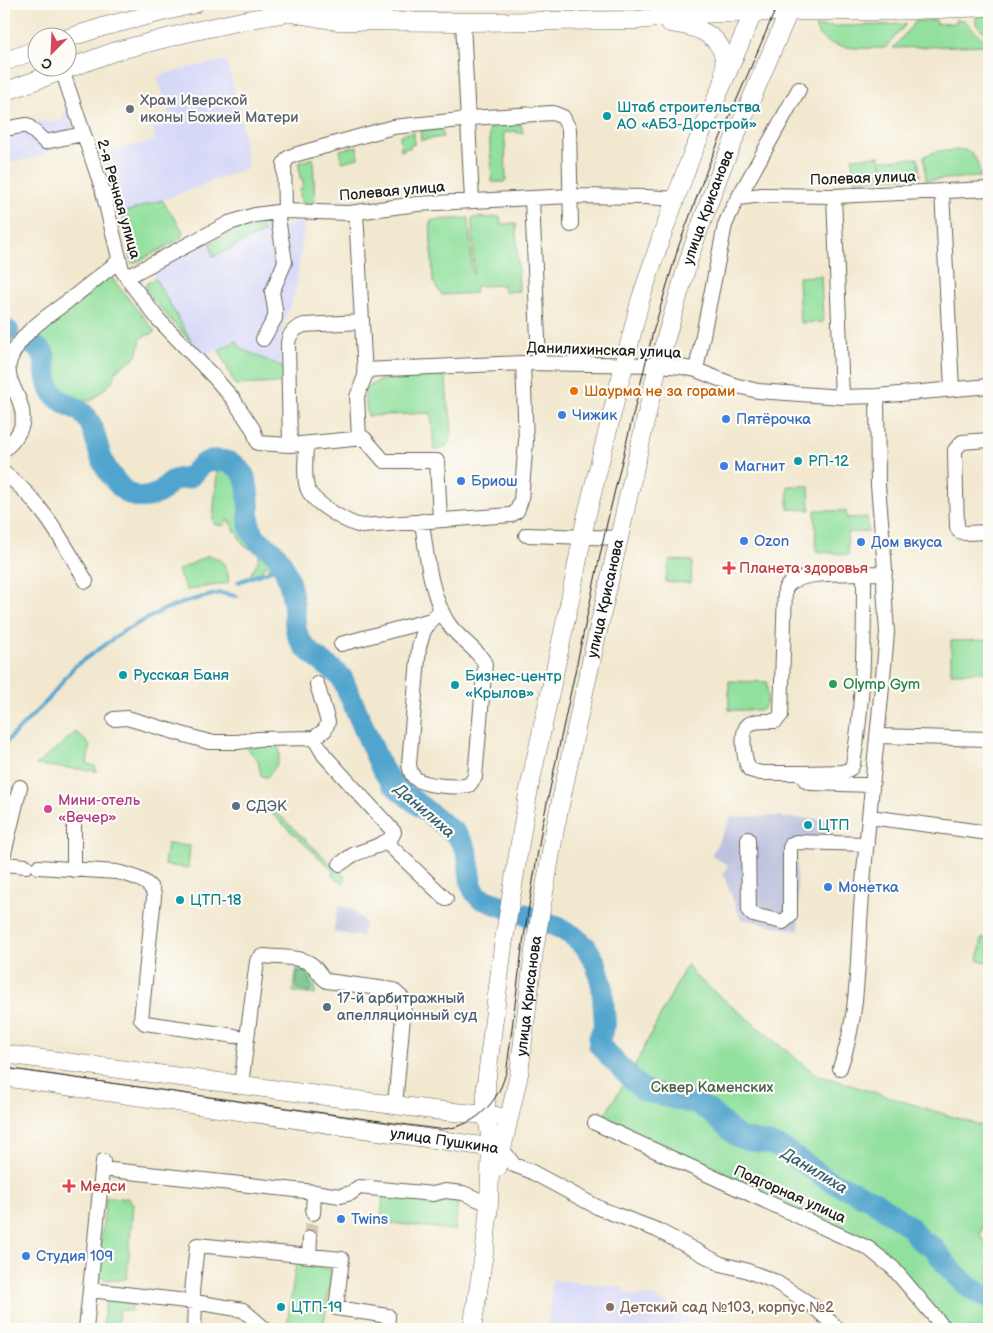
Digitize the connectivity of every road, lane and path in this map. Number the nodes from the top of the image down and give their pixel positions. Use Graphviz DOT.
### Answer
graph roads {
  1 [pos="194,4"];
  2 [pos="389,4"];
  3 [pos="719,4"];
  4 [pos="855,4"];
  5 [pos="989,7"];
  6 [pos="755,8"];
  7 [pos="791,8"];
  8 [pos="888,11"];
  9 [pos="291,13"];
  10 [pos="695,14"];
  11 [pos="637,20"];
  12 [pos="463,22"];
  13 [pos="78,35"];
  14 [pos="28,53"];
  15 [pos="4,62"];
  16 [pos="78,65"];
  17 [pos="41,78"];
  18 [pos="65,78"];
  19 [pos="724,82"];
  20 [pos="799,89"];
  21 [pos="4,92"];
  22 [pos="469,118"];
  23 [pos="4,129"];
  24 [pos="84,134"];
  25 [pos="989,189"];
  26 [pos="942,191"];
  27 [pos="571,196"];
  28 [pos="834,196"];
  29 [pos="532,198"];
  30 [pos="738,198"];
  31 [pos="676,199"];
  32 [pos="472,201"];
  33 [pos="281,212"];
  34 [pos="356,212"];
  35 [pos="572,225"];
  36 [pos="119,261"];
  37 [pos="126,277"];
  38 [pos="361,322"];
  39 [pos="264,339"];
  40 [pos="523,363"];
  41 [pos="538,363"];
  42 [pos="625,364"];
  43 [pos="658,365"];
  44 [pos="364,370"];
  45 [pos="696,370"];
  46 [pos="989,386"];
  47 [pos="952,389"];
  48 [pos="877,396"];
  49 [pos="842,397"];
  50 [pos="359,439"];
  51 [pos="989,440"];
  52 [pos="290,444"];
  53 [pos="306,444"];
  54 [pos="4,450"];
  55 [pos="4,473"];
  56 [pos="440,519"];
  57 [pos="422,520"];
  58 [pos="989,532"];
  59 [pos="526,535"];
  60 [pos="582,537"];
  61 [pos="619,538"];
  62 [pos="885,573"];
  63 [pos="864,574"];
  64 [pos="86,581"];
  65 [pos="441,609"];
  66 [pos="431,620"];
  67 [pos="341,644"];
  68 [pos="317,684"];
  69 [pos="114,719"];
  70 [pos="878,736"];
  71 [pos="314,738"];
  72 [pos="989,739"];
  73 [pos="803,773"];
  74 [pos="872,785"];
  75 [pos="20,787"];
  76 [pos="870,817"];
  77 [pos="74,822"];
  78 [pos="989,833"];
  79 [pos="748,839"];
  80 [pos="386,842"];
  81 [pos="867,844"];
  82 [pos="4,852"];
  83 [pos="4,864"];
  84 [pos="340,864"];
  85 [pos="74,870"];
  86 [pos="446,899"];
  87 [pos="235,1036"];
  88 [pos="4,1054"];
  89 [pos="840,1068"];
  90 [pos="4,1077"];
  91 [pos="241,1085"];
  92 [pos="395,1105"];
  93 [pos="487,1115"];
  94 [pos="510,1118"];
  95 [pos="595,1123"];
  96 [pos="497,1148"];
  97 [pos="314,1192"];
  98 [pos="489,1204"];
  99 [pos="312,1213"];
  100 [pos="310,1238"];
  101 [pos="309,1256"];
  102 [pos="90,1290"];
  103 [pos="195,1302"];
  104 [pos="86,1329"];
  105 [pos="194,1329"];
  106 [pos="265,1329"];
  107 [pos="387,1329"];
  108 [pos="472,1329"];
  109 [pos="838,1329"];
  110 [pos="945,1329"];
  1 -- 13 [label="main road"];
  2 -- 9 [label="main road"];
  3 -- 10 [label="street"];
  4 -- 8 [label="street"];
  5 -- 8 [label="main road"];
  6 -- 7 [label="main road"];
  6 -- 10 [label="main road"];
  6 -- 19 [label="main road, улица Крисанова"];
  7 -- 8 [label="main road"];
  7 -- 43 [label="main road, улица Крисанова"];
  9 -- 12 [label="main road"];
  9 -- 16 [label="main road"];
  10 -- 11 [label="main road"];
  11 -- 12 [label="main road"];
  11 -- 19 [label="main road"];
  12 -- 22 [label="street"];
  14 -- 15 [label="main road"];
  17 -- 21 [label="main road"];
  18 -- 24 [label="street, 2-я Речная улица"];
  19 -- 31 [label="main road, улица Крисанова"];
  20 -- 30 [label="street"];
  22 -- 27 [label="street"];
  22 -- 32 [label="street"];
  22 -- 33 [label="street"];
  23 -- 24 [label="street"];
  24 -- 36 [label="street, 2-я Речная улица"];
  25 -- 26 [label="street, Полевая улица"];
  26 -- 28 [label="street, Полевая улица"];
  26 -- 47 [label="street"];
  27 -- 29 [label="street, Полевая улица"];
  27 -- 31 [label="street, Полевая улица"];
  27 -- 35 [label="street"];
  28 -- 30 [label="street, Полевая улица"];
  28 -- 49 [label="street"];
  29 -- 32 [label="street, Полевая улица"];
  29 -- 41 [label="street"];
  30 -- 45 [label="street"];
  31 -- 42 [label="main road, улица Крисанова"];
  32 -- 34 [label="street, Полевая улица"];
  33 -- 34 [label="street, Полевая улица"];
  33 -- 37 [label="street, Полевая улица"];
  33 -- 39 [label="street"];
  34 -- 38 [label="street"];
  36 -- 37 [label="street, 2-я Речная улица"];
  36 -- 54 [label="street"];
  37 -- 52 [label="street, 2-я Речная улица"];
  38 -- 44 [label="street"];
  38 -- 52 [label="street"];
  40 -- 41 [label="street, Данилихинская улица"];
  40 -- 44 [label="street, Данилихинская улица"];
  40 -- 56 [label="street"];
  41 -- 42 [label="street, Данилихинская улица"];
  42 -- 43 [label="street, Данилихинская улица"];
  42 -- 60 [label="main road, улица Крисанова"];
  43 -- 45 [label="street, Данилихинская улица"];
  43 -- 61 [label="main road, улица Крисанова"];
  44 -- 50 [label="street"];
  45 -- 49 [label="street, Данилихинская улица"];
  46 -- 47 [label="street, Данилихинская улица"];
  47 -- 48 [label="street, Данилихинская улица"];
  48 -- 49 [label="street, Данилихинская улица"];
  48 -- 62 [label="street"];
  50 -- 53 [label="street"];
  50 -- 56 [label="street"];
  51 -- 58 [label="street"];
  52 -- 53 [label="street"];
  53 -- 57 [label="street"];
  55 -- 64 [label="street"];
  56 -- 57 [label="street"];
  57 -- 65 [label="street"];
  59 -- 60 [label="street"];
  60 -- 61 [label="street"];
  60 -- 93 [label="main road, улица Крисанова"];
  61 -- 94 [label="main road, улица Крисанова"];
  62 -- 63 [label="street"];
  62 -- 70 [label="street"];
  63 -- 73 [label="street"];
  63 -- 73 [label="street"];
  65 -- 66 [label="street"];
  65 -- 66 [label="street"];
  66 -- 67 [label="street"];
  68 -- 71 [label="street"];
  69 -- 71 [label="street"];
  70 -- 72 [label="street"];
  70 -- 74 [label="street"];
  71 -- 80 [label="street"];
  73 -- 74 [label="street"];
  74 -- 76 [label="street"];
  75 -- 82 [label="street"];
  76 -- 78 [label="street"];
  76 -- 81 [label="street"];
  77 -- 85 [label="street"];
  79 -- 81 [label="street"];
  80 -- 84 [label="street"];
  80 -- 86 [label="street"];
  81 -- 89 [label="street"];
  83 -- 85 [label="street"];
  85 -- 87 [label="street"];
  88 -- 91 [label="main road, улица Пушкина"];
  90 -- 96 [label="main road, улица Пушкина"];
  91 -- 92 [label="main road, улица Пушкина"];
  91 -- 92 [label="street"];
  92 -- 93 [label="main road, улица Пушкина"];
  93 -- 94 [label="main road, улица Пушкина"];
  93 -- 96 [label="main road, улица Крисанова"];
  94 -- 96 [label="main road, улица Крисанова"];
  95 -- 110 [label="street, Подгорная улица"];
  96 -- 98 [label="main road, улица Крисанова"];
  96 -- 109 [label="street, улица Пушкина"];
  97 -- 98 [label="street"];
  97 -- 99 [label="street"];
  97 -- 102 [label="street"];
  98 -- 108 [label="main road, улица Крисанова"];
  100 -- 101 [label="street"];
  101 -- 103 [label="street"];
  101 -- 107 [label="street"];
  102 -- 103 [label="street"];
  102 -- 104 [label="street"];
  103 -- 105 [label="street"];
  103 -- 106 [label="street"];
}
